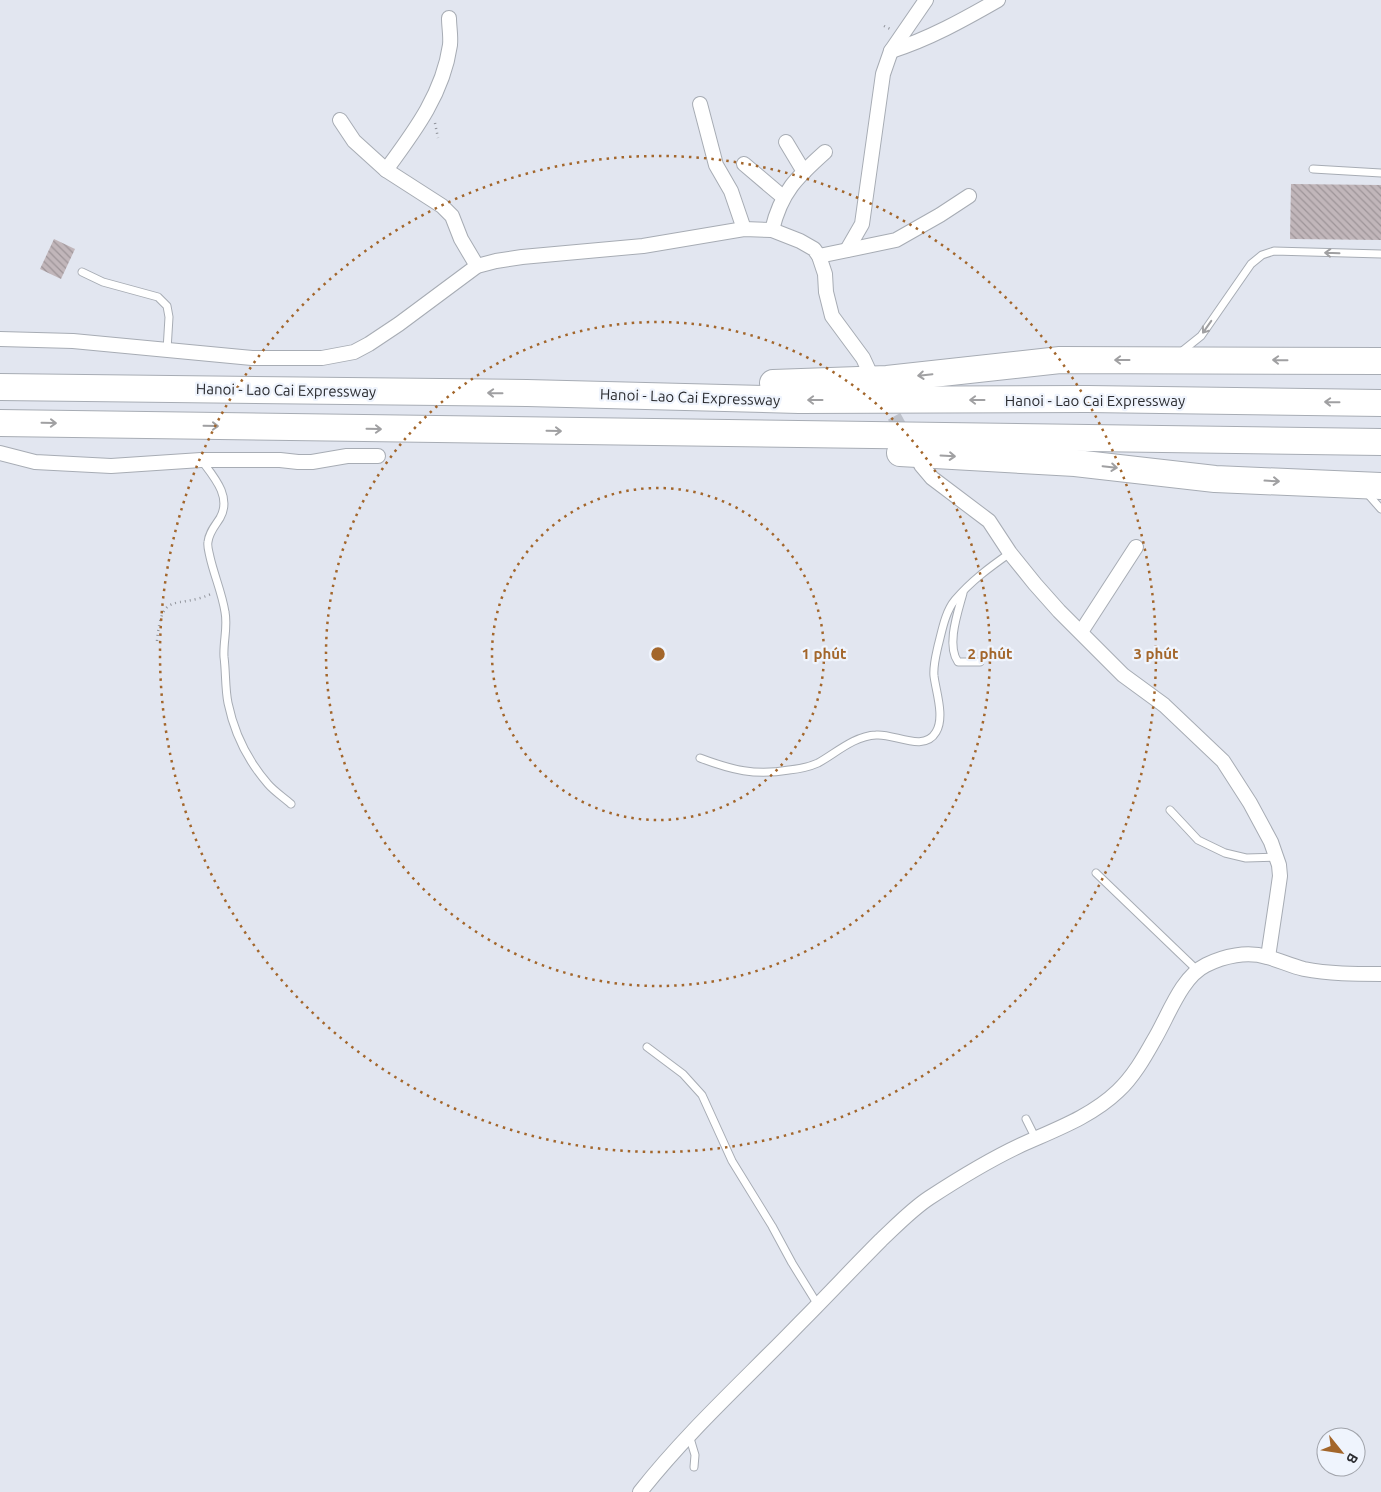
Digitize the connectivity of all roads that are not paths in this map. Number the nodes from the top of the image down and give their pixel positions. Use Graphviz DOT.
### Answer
graph roads {
  1 [pos="926,0"];
  2 [pos="998,0"];
  3 [pos="449,18"];
  4 [pos="891,51"];
  5 [pos="700,104"];
  6 [pos="340,120"];
  7 [pos="786,142"];
  8 [pos="825,152"];
  9 [pos="744,164"];
  10 [pos="1313,169"];
  11 [pos="386,170"];
  12 [pos="804,172"];
  13 [pos="1381,173"];
  14 [pos="783,196"];
  15 [pos="969,196"];
  16 [pos="744,229"];
  17 [pos="772,230"];
  18 [pos="847,250"];
  19 [pos="1381,254"];
  20 [pos="818,256"];
  21 [pos="476,266"];
  22 [pos="82,272"];
  23 [pos="0,339"];
  24 [pos="167,350"];
  25 [pos="1171,360"];
  26 [pos="1381,361"];
  27 [pos="869,371"];
  28 [pos="0,387"];
  29 [pos="527,393"];
  30 [pos="1381,403"];
  31 [pos="0,423"];
  32 [pos="708,434"];
  33 [pos="1381,442"];
  34 [pos="0,452"];
  35 [pos="378,456"];
  36 [pos="201,460"];
  37 [pos="922,465"];
  38 [pos="1371,486"];
  39 [pos="1381,509"];
  40 [pos="1136,546"];
  41 [pos="1010,553"];
  42 [pos="963,593"];
  43 [pos="1081,632"];
  44 [pos="980,662"];
  45 [pos="700,758"];
  46 [pos="291,804"];
  47 [pos="1170,810"];
  48 [pos="1277,857"];
  49 [pos="1096,873"];
  50 [pos="1268,957"];
  51 [pos="1197,970"];
  52 [pos="1381,974"];
  53 [pos="647,1047"];
  54 [pos="1026,1119"];
  55 [pos="1036,1139"];
  56 [pos="818,1305"];
  57 [pos="689,1435"];
  58 [pos="694,1466"];
  59 [pos="640,1492"];
  1 -- 4 [label="street"];
  2 -- 4 [label="street"];
  3 -- 11 [label="street"];
  4 -- 18 [label="street"];
  5 -- 16 [label="street"];
  6 -- 11 [label="street"];
  7 -- 12 [label="street"];
  8 -- 12 [label="street"];
  9 -- 14 [label="street"];
  10 -- 13 [label="lane"];
  11 -- 21 [label="street"];
  12 -- 14 [label="street"];
  14 -- 17 [label="street"];
  15 -- 18 [label="street"];
  16 -- 17 [label="street"];
  16 -- 21 [label="street"];
  17 -- 20 [label="street"];
  18 -- 20 [label="street"];
  19 -- 25 [label="lane, one-way"];
  20 -- 27 [label="street"];
  21 -- 24 [label="street"];
  22 -- 24 [label="lane"];
  23 -- 24 [label="street"];
  26 -- 25 [label="highway, one-way"];
  25 -- 29 [label="highway, one-way"];
  29 -- 28 [label="highway, Hanoi - Lao Cai Expressway, one-way"];
  30 -- 29 [label="highway, Hanoi - Lao Cai Expressway, one-way"];
  31 -- 32 [label="highway, one-way"];
  32 -- 33 [label="highway"];
  32 -- 38 [label="highway, one-way"];
  34 -- 36 [label="street"];
  35 -- 36 [label="street"];
  36 -- 46 [label="lane"];
  37 -- 41 [label="street"];
  38 -- 39 [label="lane"];
  40 -- 43 [label="street"];
  41 -- 42 [label="lane"];
  41 -- 43 [label="street"];
  42 -- 44 [label="lane"];
  42 -- 45 [label="lane"];
  43 -- 48 [label="street"];
  47 -- 48 [label="lane"];
  48 -- 50 [label="street"];
  49 -- 51 [label="lane"];
  50 -- 51 [label="street"];
  50 -- 52 [label="street"];
  51 -- 55 [label="street"];
  53 -- 56 [label="lane"];
  54 -- 55 [label="lane"];
  55 -- 56 [label="street"];
  56 -- 57 [label="street"];
  57 -- 58 [label="lane"];
  57 -- 59 [label="street"];
}
